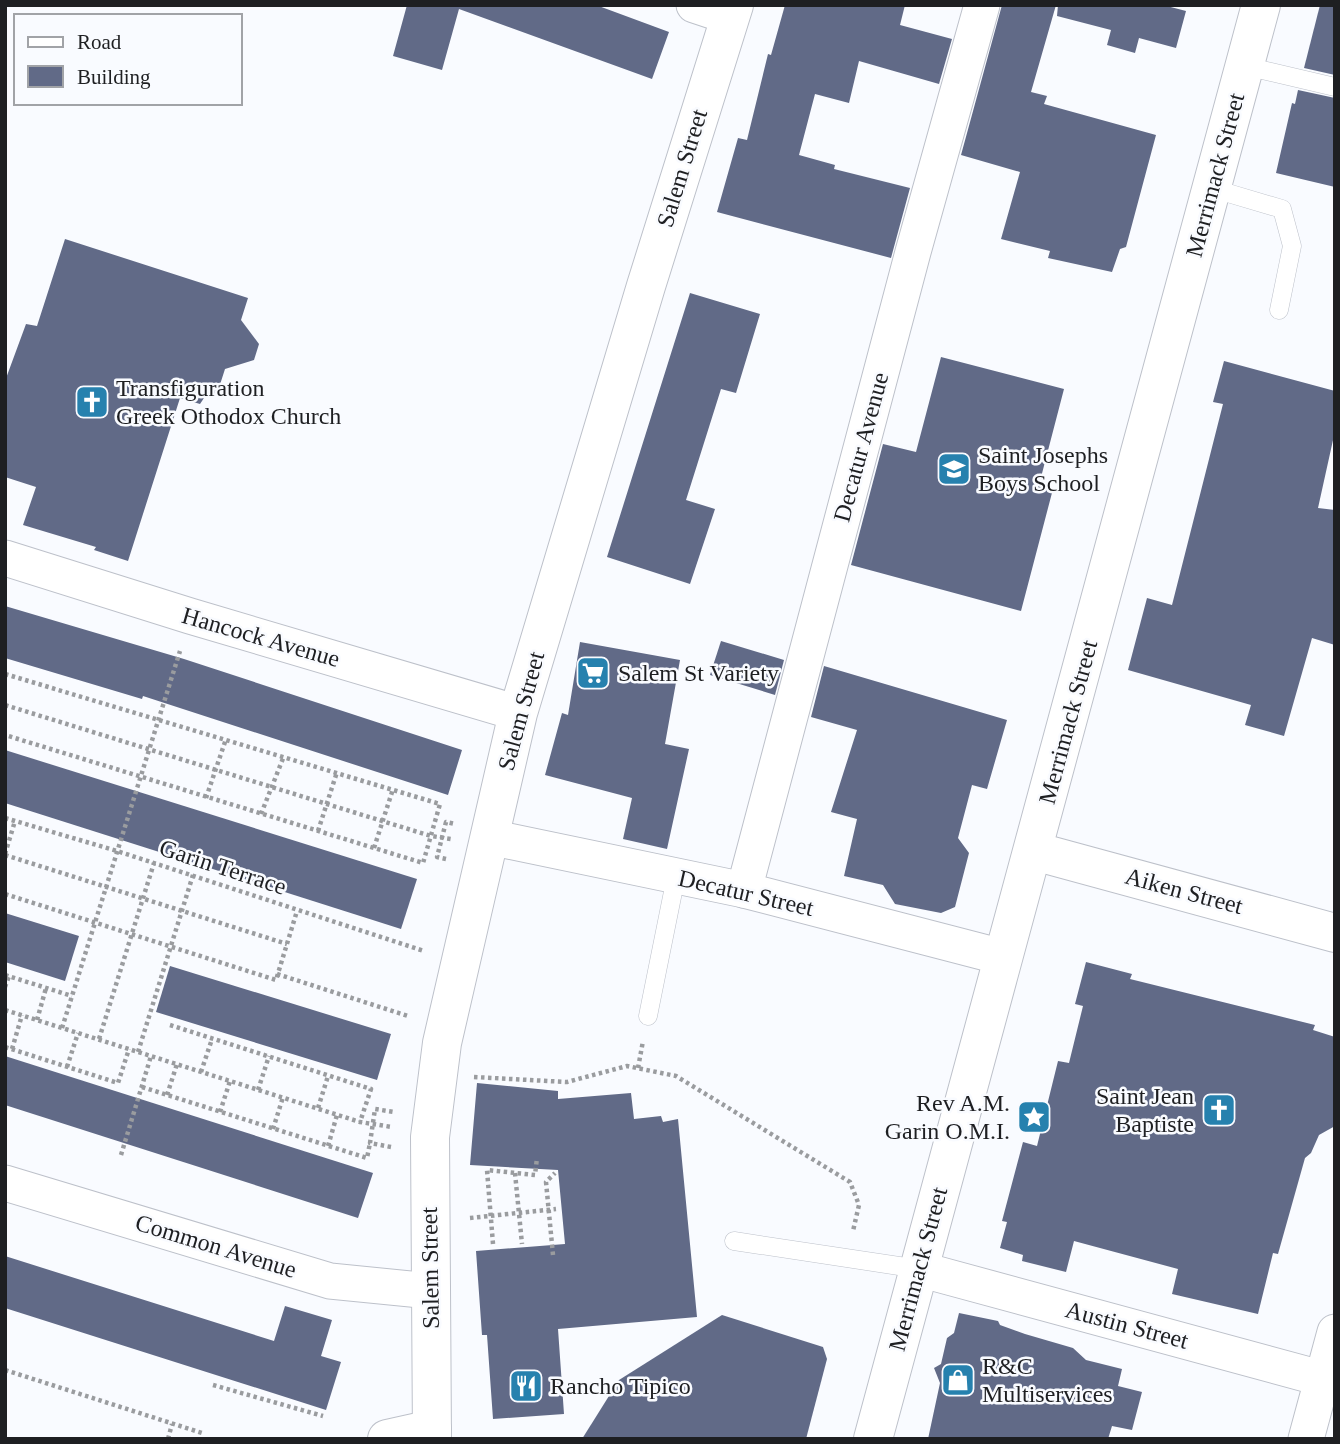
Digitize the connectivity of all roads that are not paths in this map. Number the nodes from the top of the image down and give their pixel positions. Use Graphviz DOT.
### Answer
graph roads {
  1 [pos="694,5"];
  2 [pos="982,5"];
  3 [pos="1261,5"];
  4 [pos="732,11"];
  5 [pos="1245,66"];
  6 [pos="1335,87"];
  7 [pos="1211,188"];
  8 [pos="1279,310"];
  9 [pos="5,558"];
  10 [pos="518,713"];
  11 [pos="468,834"];
  12 [pos="1034,851"];
  13 [pos="676,877"];
  14 [pos="744,890"];
  15 [pos="1335,933"];
  16 [pos="1002,957"];
  17 [pos="648,1016"];
  18 [pos="5,1183"];
  19 [pos="734,1241"];
  20 [pos="919,1269"];
  21 [pos="431,1291"];
  22 [pos="1335,1332"];
  23 [pos="1328,1380"];
  24 [pos="432,1434"];
  25 [pos="387,1439"];
  26 [pos="873,1439"];
  27 [pos="1306,1439"];
  1 -- 4 [label="street"];
  2 -- 14 [label="street, Decatur Avenue"];
  3 -- 5 [label="main road, Merrimack Street"];
  4 -- 10 [label="main road, Salem Street"];
  5 -- 6 [label="lane"];
  5 -- 7 [label="main road, Merrimack Street"];
  7 -- 8 [label="lane"];
  7 -- 12 [label="main road, Merrimack Street"];
  9 -- 10 [label="street, Hancock Avenue"];
  10 -- 11 [label="main road, Salem Street"];
  11 -- 13 [label="street, Decatur Street"];
  11 -- 21 [label="main road, Salem Street"];
  12 -- 15 [label="main road, Aiken Street"];
  12 -- 16 [label="main road, Merrimack Street"];
  13 -- 14 [label="street, Decatur Street"];
  13 -- 17 [label="lane"];
  14 -- 16 [label="street, Decatur Street"];
  16 -- 20 [label="main road, Merrimack Street"];
  18 -- 21 [label="street, Common Avenue"];
  19 -- 20 [label="lane"];
  20 -- 23 [label="street, Austin Street"];
  20 -- 26 [label="main road, Merrimack Street"];
  21 -- 24 [label="main road, Salem Street"];
  22 -- 23 [label="street"];
  23 -- 27 [label="street"];
  24 -- 25 [label="main road"];
}
